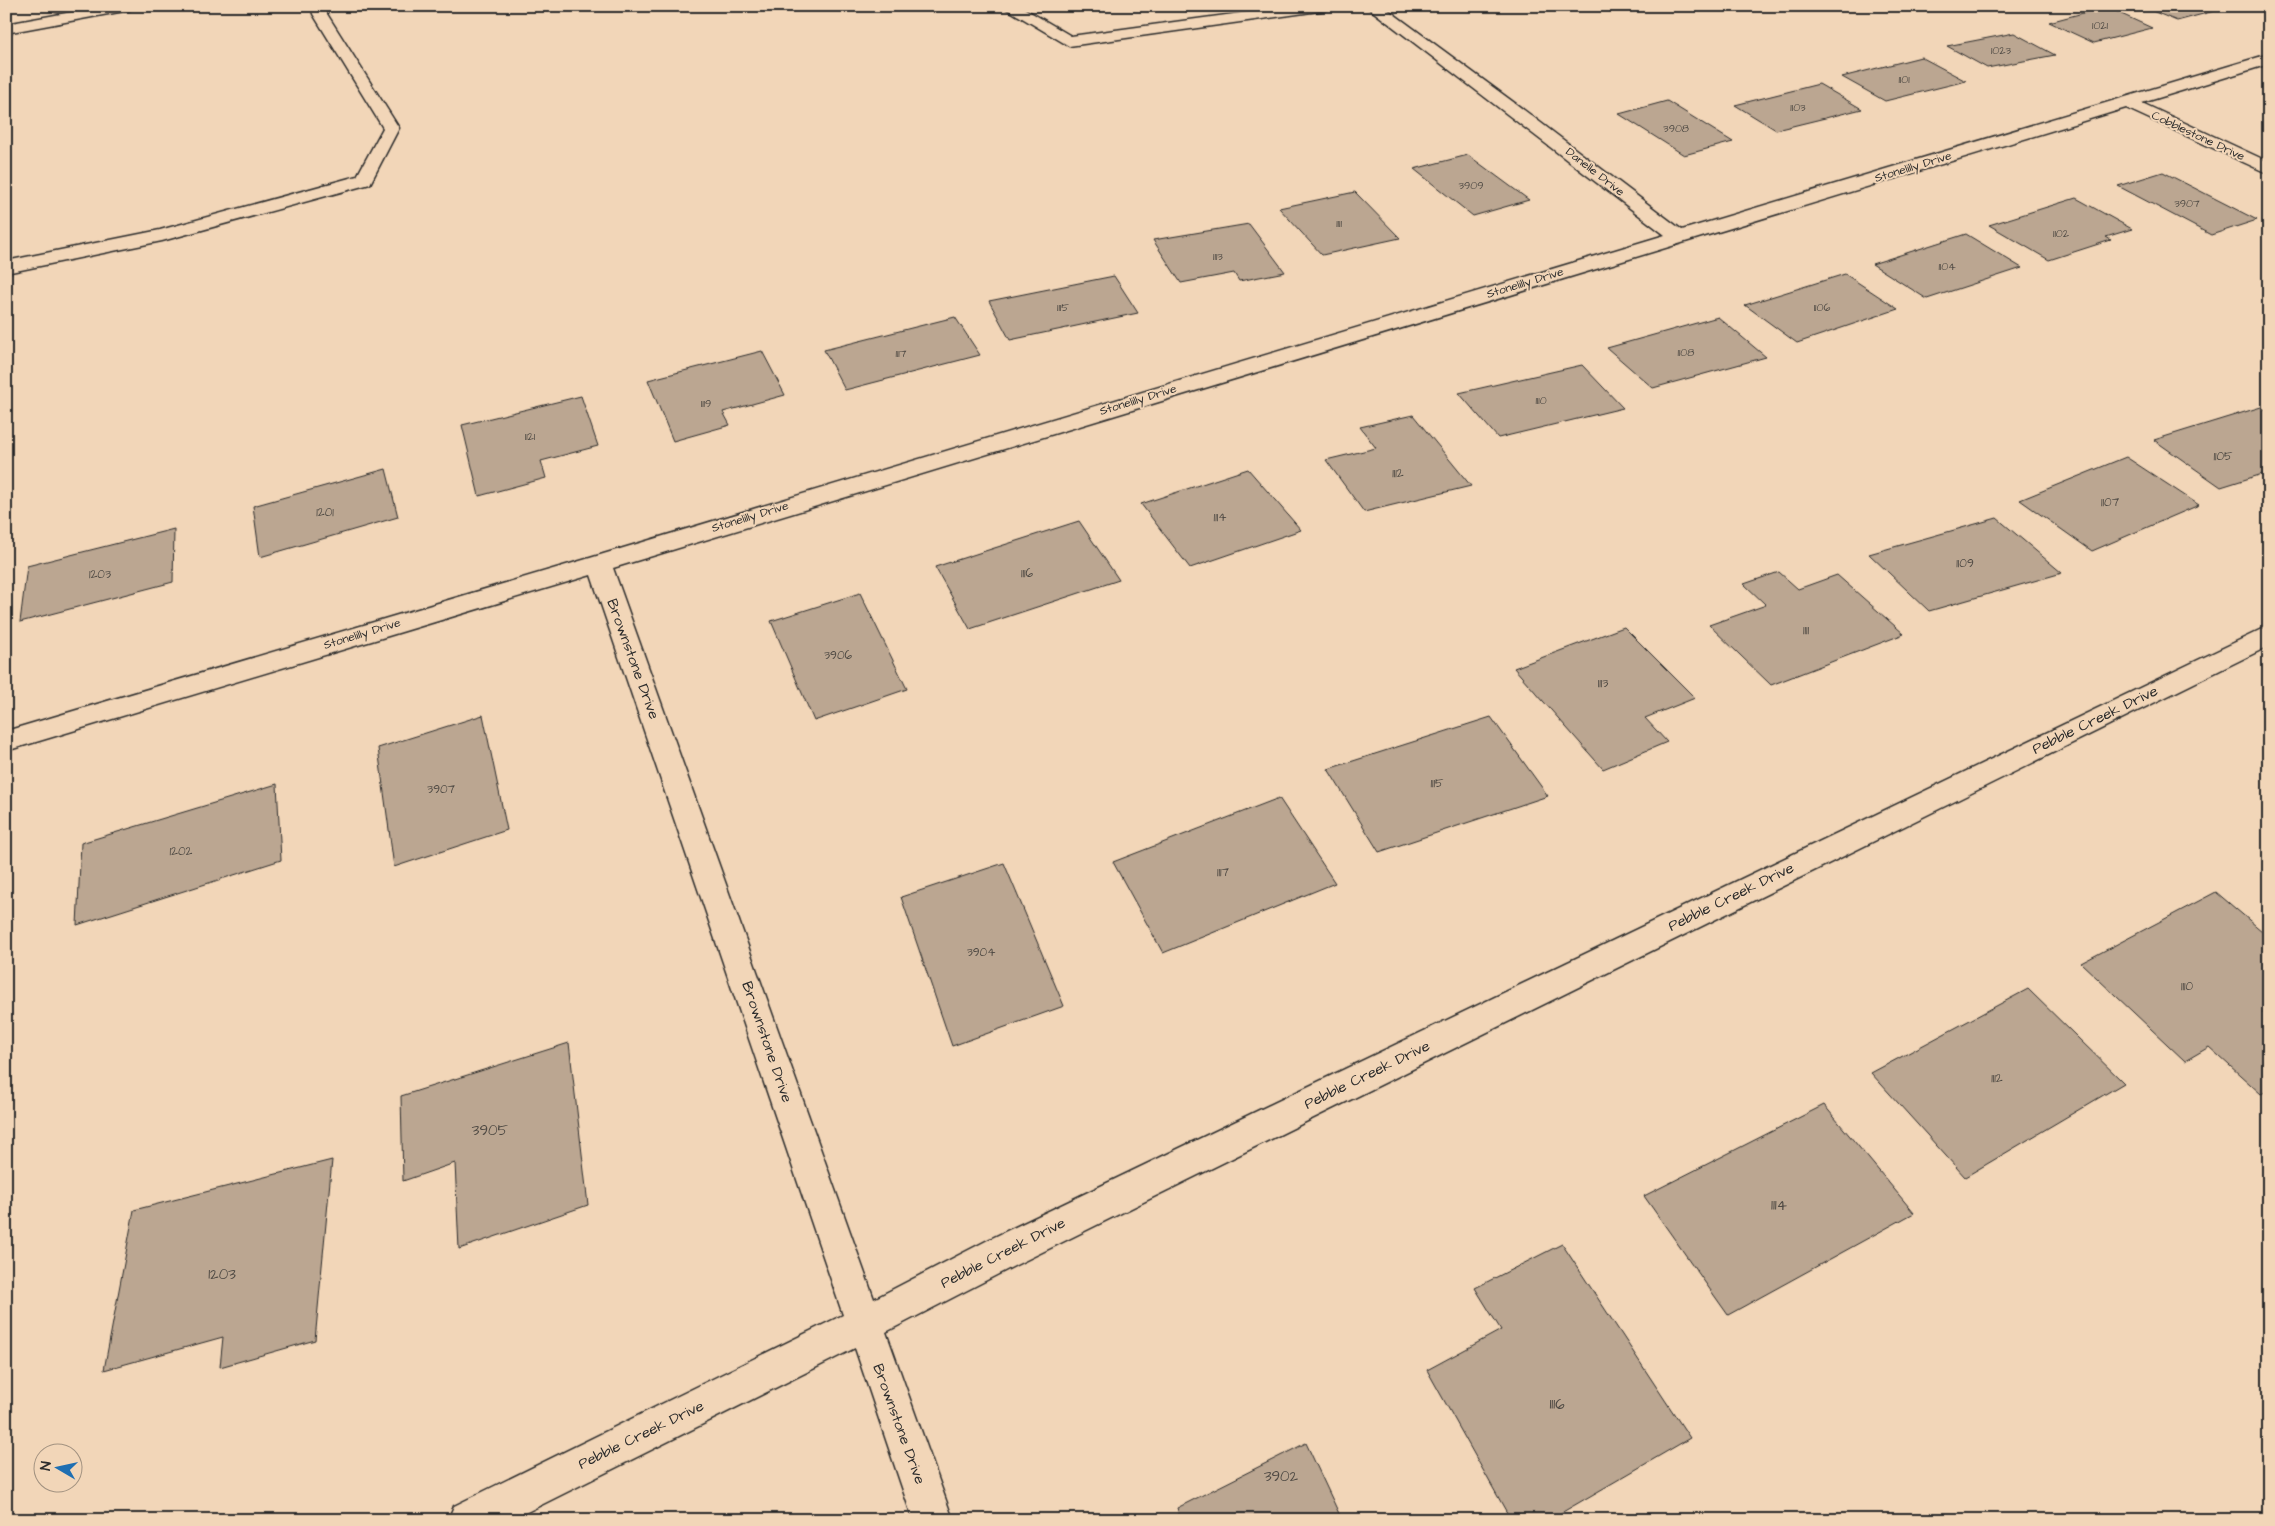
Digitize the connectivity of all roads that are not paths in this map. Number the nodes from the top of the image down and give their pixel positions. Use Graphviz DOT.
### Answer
graph roads {
  1 [pos="130,6"];
  2 [pos="318,6"];
  3 [pos="1009,6"];
  4 [pos="1326,6"];
  5 [pos="1374,6"];
  6 [pos="6,29"];
  7 [pos="2269,59"];
  8 [pos="2127,102"];
  9 [pos="2269,170"];
  10 [pos="1679,237"];
  11 [pos="6,267"];
  12 [pos="599,564"];
  13 [pos="2269,635"];
  14 [pos="6,741"];
  15 [pos="864,1324"];
  16 [pos="468,1520"];
  17 [pos="933,1520"];
  1 -- 6 [label="street"];
  2 -- 11 [label="street"];
  3 -- 4 [label="street"];
  5 -- 10 [label="street, Danelle Drive"];
  7 -- 8 [label="street, Stonelilly Drive"];
  8 -- 9 [label="street, Cobblestone Drive"];
  8 -- 10 [label="street, Stonelilly Drive"];
  10 -- 12 [label="street, Stonelilly Drive"];
  12 -- 14 [label="street, Stonelilly Drive"];
  12 -- 15 [label="street, Brownstone Drive"];
  13 -- 15 [label="street, Pebble Creek Drive"];
  15 -- 16 [label="street, Pebble Creek Drive"];
  15 -- 17 [label="street, Brownstone Drive"];
}
